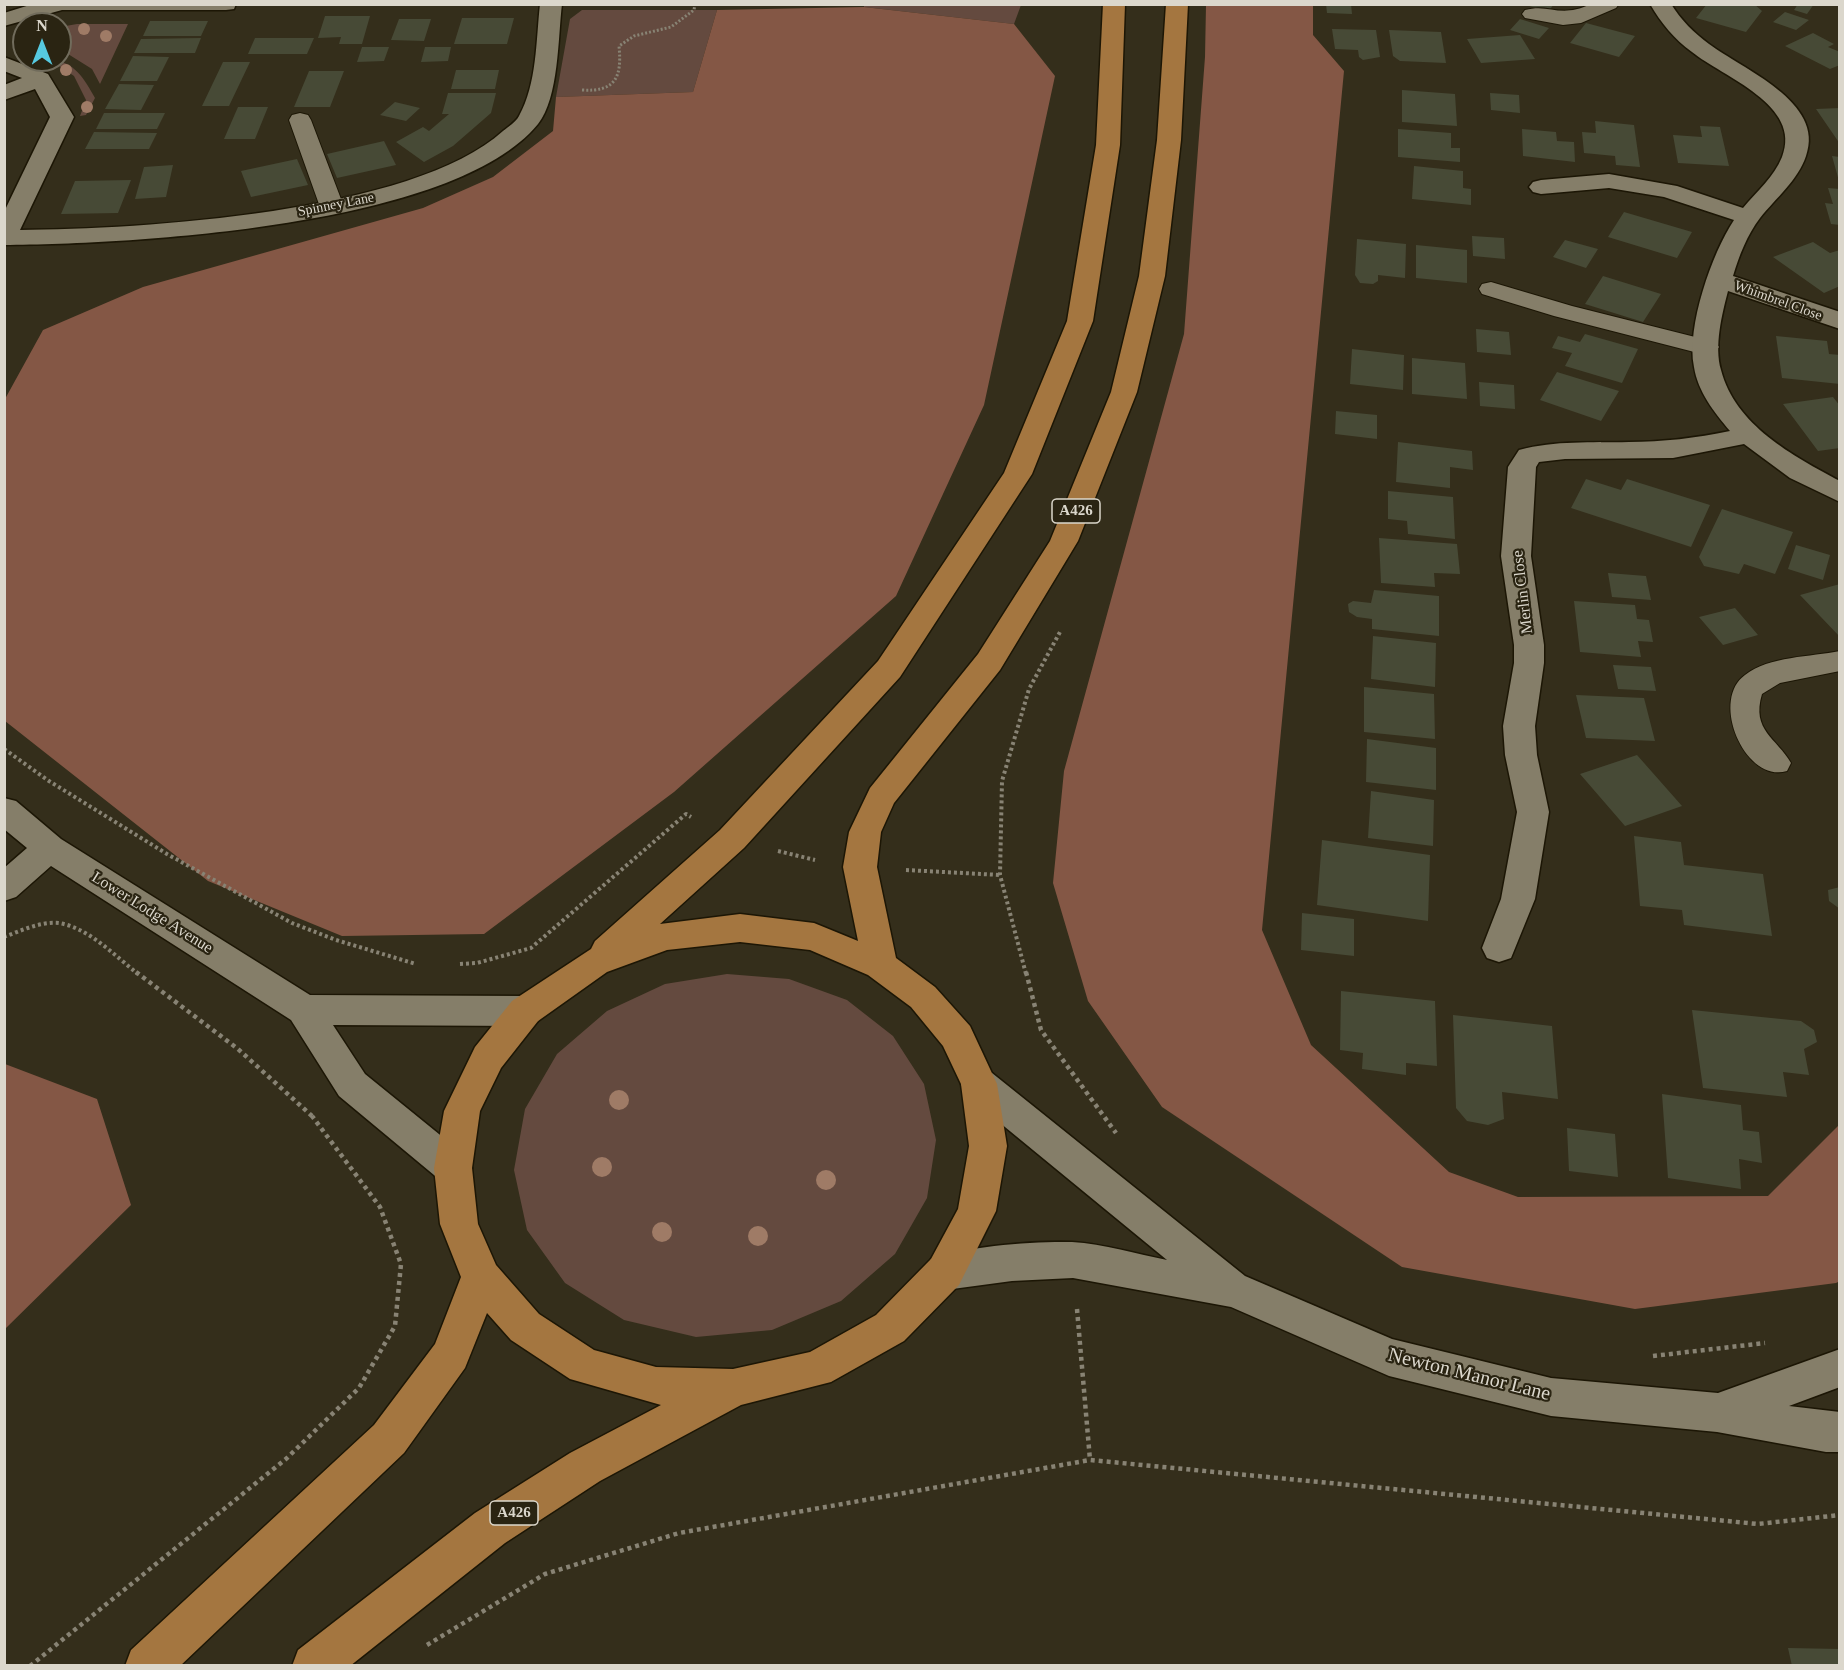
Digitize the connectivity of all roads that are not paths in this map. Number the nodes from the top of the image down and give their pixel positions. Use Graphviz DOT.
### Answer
graph roads {
  1 [pos="58,4"];
  2 [pos="65,4"];
  3 [pos="226,4"];
  4 [pos="551,4"];
  5 [pos="1114,4"];
  6 [pos="1177,4"];
  7 [pos="1609,4"];
  8 [pos="1660,4"];
  9 [pos="1532,14"];
  10 [pos="4,20"];
  11 [pos="4,64"];
  12 [pos="40,79"];
  13 [pos="4,93"];
  14 [pos="300,120"];
  15 [pos="1541,187"];
  16 [pos="332,207"];
  17 [pos="1748,217"];
  18 [pos="4,238"];
  19 [pos="1717,279"];
  20 [pos="1491,289"];
  21 [pos="1839,321"];
  22 [pos="1706,347"];
  23 [pos="1750,435"];
  24 [pos="1839,493"];
  25 [pos="1839,661"];
  26 [pos="1776,763"];
  27 [pos="4,810"];
  28 [pos="49,848"];
  29 [pos="4,888"];
  30 [pos="1499,948"];
  31 [pos="594,962"];
  32 [pos="880,965"];
  33 [pos="304,1010"];
  34 [pos="525,1011"];
  35 [pos="979,1084"];
  36 [pos="453,1168"];
  37 [pos="945,1272"];
  38 [pos="481,1277"];
  39 [pos="1234,1290"];
  40 [pos="1839,1368"];
  41 [pos="733,1389"];
  42 [pos="1717,1412"];
  43 [pos="1839,1432"];
  44 [pos="147,1665"];
  45 [pos="314,1665"];
  1 -- 10 [label="street"];
  2 -- 3 [label="street"];
  4 -- 16 [label="street, Spinney Lane"];
  5 -- 31 [label="highway"];
  6 -- 32 [label="highway, A426"];
  7 -- 9 [label="lane"];
  8 -- 17 [label="street"];
  11 -- 12 [label="street"];
  12 -- 13 [label="street"];
  12 -- 18 [label="street"];
  14 -- 16 [label="lane"];
  15 -- 17 [label="street"];
  16 -- 18 [label="street, Spinney Lane"];
  17 -- 19 [label="street"];
  19 -- 21 [label="street, Whimbrel Close"];
  19 -- 22 [label="street"];
  20 -- 22 [label="lane"];
  22 -- 23 [label="street"];
  23 -- 24 [label="street"];
  23 -- 30 [label="street, Merlin Close"];
  25 -- 26 [label="lane"];
  27 -- 28 [label="street, Lower Lodge Avenue"];
  28 -- 29 [label="street"];
  28 -- 33 [label="street, Lower Lodge Avenue"];
  31 -- 32 [label="highway"];
  31 -- 34 [label="highway"];
  32 -- 35 [label="highway"];
  33 -- 34 [label="street"];
  33 -- 36 [label="street, Lower Lodge Avenue"];
  34 -- 36 [label="highway"];
  35 -- 37 [label="highway"];
  35 -- 39 [label="street, Newton Manor Lane"];
  36 -- 38 [label="highway"];
  37 -- 39 [label="street, Newton Manor Lane"];
  37 -- 41 [label="highway"];
  38 -- 41 [label="highway"];
  38 -- 44 [label="highway"];
  39 -- 42 [label="street, Newton Manor Lane"];
  40 -- 42 [label="street, Newton Manor Lane"];
  41 -- 45 [label="highway, A426"];
  42 -- 43 [label="street, Newton Manor Lane"];
}
